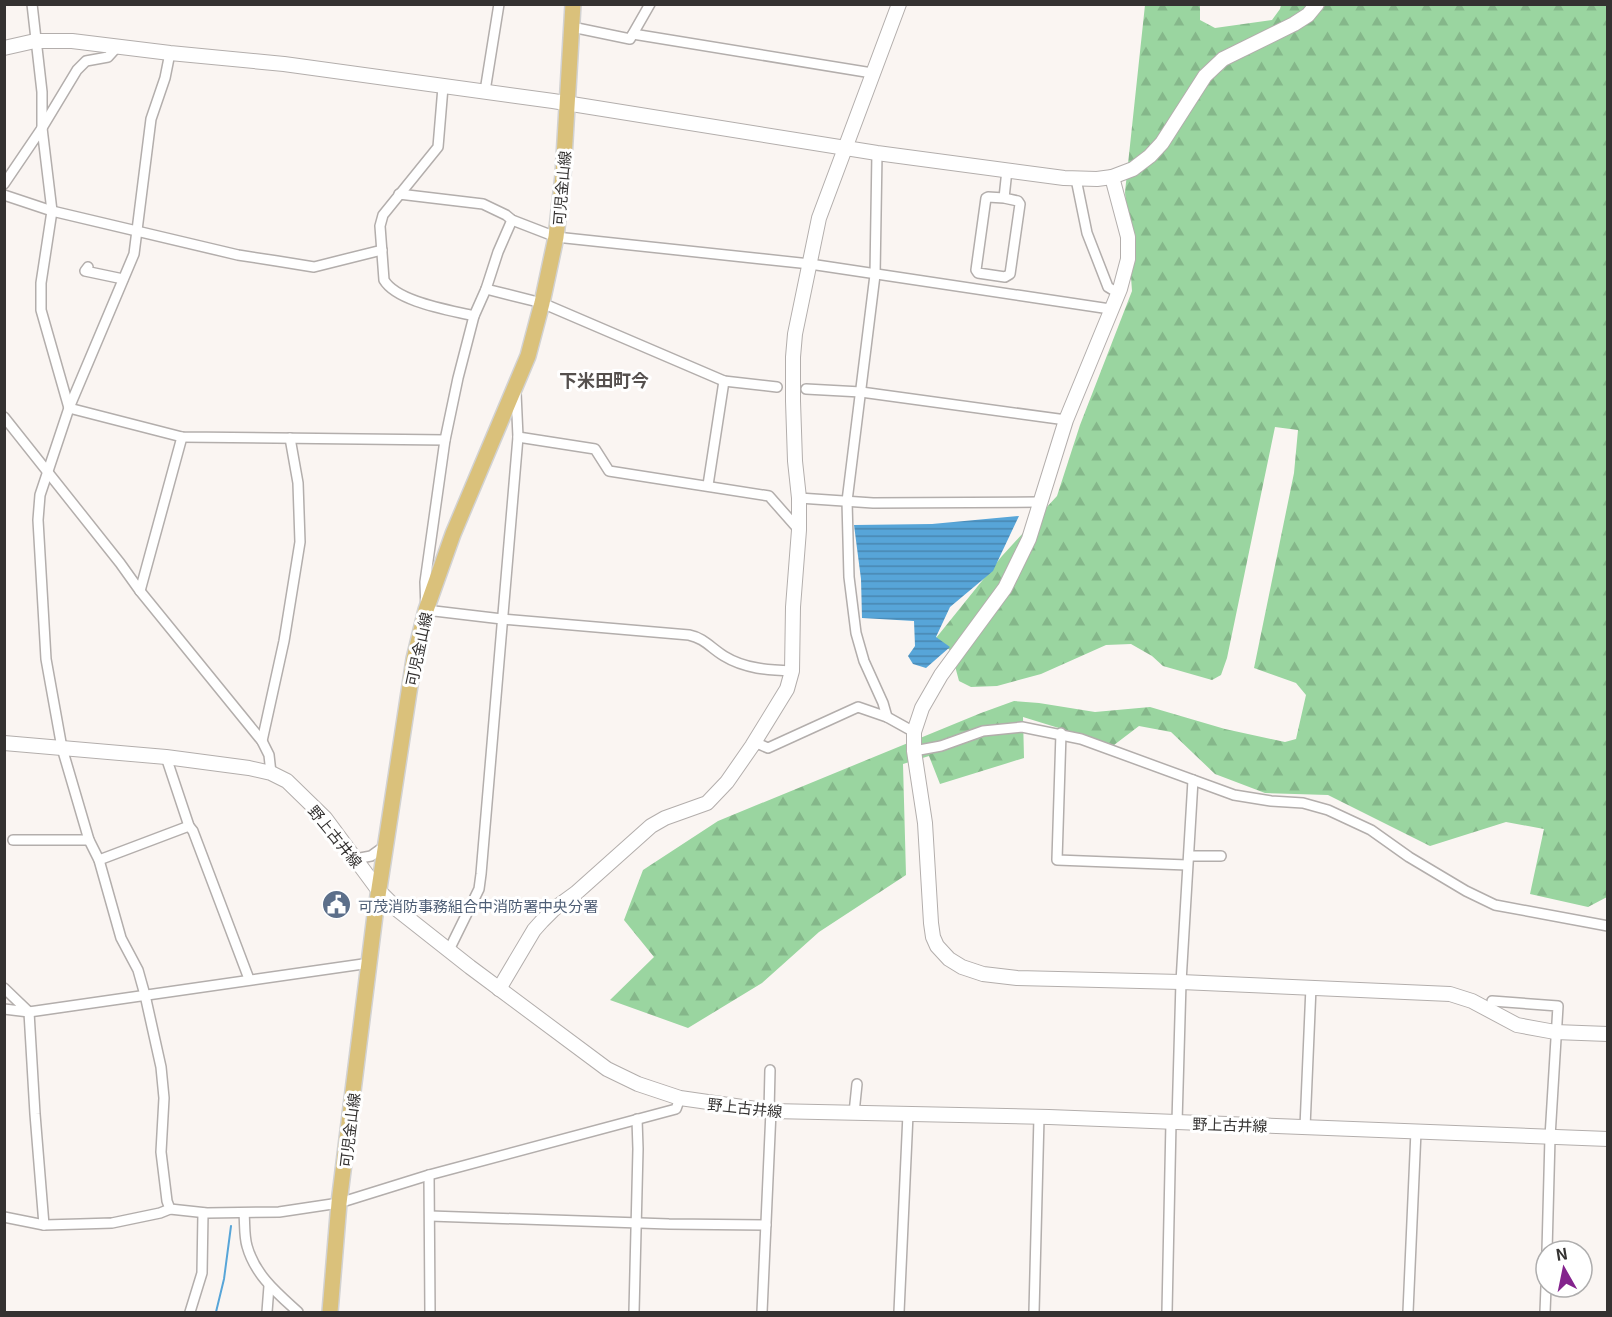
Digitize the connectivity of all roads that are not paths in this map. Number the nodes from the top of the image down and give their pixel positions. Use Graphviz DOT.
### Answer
graph roads {
  1 [pos="32,4"];
  2 [pos="499,4"];
  3 [pos="573,4"];
  4 [pos="650,4"];
  5 [pos="899,4"];
  6 [pos="1317,4"];
  7 [pos="572,27"];
  8 [pos="633,34"];
  9 [pos="35,41"];
  10 [pos="118,46"];
  11 [pos="4,48"];
  12 [pos="170,53"];
  13 [pos="872,73"];
  14 [pos="443,87"];
  15 [pos="485,91"];
  16 [pos="568,103"];
  17 [pos="42,128"];
  18 [pos="847,148"];
  19 [pos="877,153"];
  20 [pos="1007,170"];
  21 [pos="1112,177"];
  22 [pos="1076,179"];
  23 [pos="4,184"];
  24 [pos="399,194"];
  25 [pos="4,195"];
  26 [pos="1004,198"];
  27 [pos="52,211"];
  28 [pos="512,220"];
  29 [pos="137,231"];
  30 [pos="556,237"];
  31 [pos="382,250"];
  32 [pos="810,264"];
  33 [pos="88,267"];
  34 [pos="874,275"];
  35 [pos="123,279"];
  36 [pos="486,289"];
  37 [pos="1118,293"];
  38 [pos="542,303"];
  39 [pos="1110,309"];
  40 [pos="474,316"];
  41 [pos="724,381"];
  42 [pos="515,385"];
  43 [pos="777,387"];
  44 [pos="806,389"];
  45 [pos="861,392"];
  46 [pos="69,408"];
  47 [pos="4,417"];
  48 [pos="1066,420"];
  49 [pos="182,437"];
  50 [pos="518,437"];
  51 [pos="290,438"];
  52 [pos="446,440"];
  53 [pos="48,471"];
  54 [pos="708,485"];
  55 [pos="800,498"];
  56 [pos="847,501"];
  57 [pos="1040,502"];
  58 [pos="799,530"];
  59 [pos="140,591"];
  60 [pos="426,610"];
  61 [pos="502,619"];
  62 [pos="792,671"];
  63 [pos="887,717"];
  64 [pos="914,732"];
  65 [pos="1061,734"];
  66 [pos="262,741"];
  67 [pos="4,743"];
  68 [pos="752,746"];
  69 [pos="62,748"];
  70 [pos="914,752"];
  71 [pos="166,757"];
  72 [pos="271,773"];
  73 [pos="1193,780"];
  74 [pos="189,826"];
  75 [pos="13,840"];
  76 [pos="89,840"];
  77 [pos="386,844"];
  78 [pos="1221,856"];
  79 [pos="355,859"];
  80 [pos="99,860"];
  81 [pos="1188,860"];
  82 [pos="379,891"];
  83 [pos="1608,926"];
  84 [pos="449,950"];
  85 [pos="370,963"];
  86 [pos="249,979"];
  87 [pos="1181,982"];
  88 [pos="1311,987"];
  89 [pos="4,988"];
  90 [pos="499,989"];
  91 [pos="146,995"];
  92 [pos="1492,1001"];
  93 [pos="4,1009"];
  94 [pos="29,1012"];
  95 [pos="1555,1032"];
  96 [pos="1608,1034"];
  97 [pos="770,1070"];
  98 [pos="857,1084"];
  99 [pos="680,1098"];
  100 [pos="770,1111"];
  101 [pos="854,1113"];
  102 [pos="908,1114"];
  103 [pos="1039,1117"];
  104 [pos="637,1119"];
  105 [pos="1174,1122"];
  106 [pos="1305,1127"];
  107 [pos="1416,1131"];
  108 [pos="1550,1137"];
  109 [pos="1608,1139"];
  110 [pos="429,1175"];
  111 [pos="339,1203"];
  112 [pos="171,1209"];
  113 [pos="203,1213"];
  114 [pos="244,1214"];
  115 [pos="430,1216"];
  116 [pos="4,1217"];
  117 [pos="637,1223"];
  118 [pos="44,1225"];
  119 [pos="766,1225"];
  120 [pos="1547,1239"];
  121 [pos="269,1286"];
  122 [pos="190,1312"];
  123 [pos="267,1312"];
  124 [pos="298,1312"];
  125 [pos="330,1312"];
  126 [pos="430,1312"];
  127 [pos="634,1312"];
  128 [pos="762,1312"];
  129 [pos="899,1312"];
  130 [pos="1034,1312"];
  131 [pos="1167,1312"];
  132 [pos="1408,1312"];
  1 -- 9 [label="street"];
  2 -- 15 [label="street"];
  3 -- 7 [label="main road, 可児金山線"];
  4 -- 8 [label="street"];
  5 -- 13 [label="street"];
  6 -- 21 [label="street"];
  7 -- 8 [label="street"];
  7 -- 16 [label="main road, 可児金山線"];
  8 -- 13 [label="street"];
  9 -- 10 [label="street"];
  9 -- 11 [label="street"];
  9 -- 17 [label="street"];
  10 -- 12 [label="street"];
  10 -- 17 [label="street"];
  12 -- 14 [label="street"];
  12 -- 29 [label="street"];
  13 -- 18 [label="street"];
  14 -- 15 [label="street"];
  14 -- 24 [label="street"];
  15 -- 16 [label="street"];
  16 -- 18 [label="street"];
  16 -- 30 [label="main road, 可児金山線"];
  17 -- 23 [label="street"];
  17 -- 27 [label="street"];
  18 -- 19 [label="street"];
  18 -- 32 [label="street"];
  19 -- 20 [label="street"];
  19 -- 34 [label="street"];
  20 -- 22 [label="street"];
  20 -- 26 [label="street"];
  21 -- 22 [label="street"];
  21 -- 37 [label="street"];
  22 -- 37 [label="street"];
  24 -- 28 [label="street"];
  24 -- 31 [label="street"];
  25 -- 27 [label="street"];
  26 -- 26 [label="street"];
  27 -- 29 [label="street"];
  27 -- 46 [label="street"];
  28 -- 30 [label="street"];
  28 -- 36 [label="street"];
  29 -- 31 [label="street"];
  29 -- 35 [label="street"];
  30 -- 32 [label="street"];
  30 -- 38 [label="main road, 可児金山線"];
  31 -- 40 [label="street"];
  32 -- 34 [label="street"];
  32 -- 55 [label="street"];
  33 -- 35 [label="street"];
  34 -- 39 [label="street"];
  34 -- 45 [label="street"];
  35 -- 46 [label="street"];
  36 -- 38 [label="street"];
  36 -- 40 [label="street"];
  37 -- 39 [label="street"];
  38 -- 41 [label="street"];
  38 -- 42 [label="main road, 可児金山線"];
  39 -- 48 [label="street"];
  40 -- 52 [label="street"];
  41 -- 43 [label="street"];
  41 -- 54 [label="street"];
  42 -- 50 [label="street"];
  42 -- 60 [label="main road, 可児金山線"];
  44 -- 45 [label="street"];
  45 -- 48 [label="street"];
  45 -- 56 [label="street"];
  46 -- 49 [label="street"];
  46 -- 53 [label="street"];
  47 -- 53 [label="street"];
  48 -- 57 [label="street"];
  49 -- 51 [label="street"];
  49 -- 59 [label="street"];
  50 -- 54 [label="street"];
  50 -- 61 [label="street"];
  51 -- 52 [label="street"];
  51 -- 66 [label="street"];
  52 -- 60 [label="street"];
  53 -- 59 [label="street"];
  53 -- 69 [label="street"];
  54 -- 58 [label="street"];
  55 -- 56 [label="street"];
  55 -- 58 [label="street"];
  56 -- 57 [label="street"];
  56 -- 63 [label="street"];
  57 -- 64 [label="street"];
  58 -- 62 [label="street"];
  59 -- 66 [label="street"];
  60 -- 61 [label="street"];
  60 -- 77 [label="main road, 可児金山線"];
  61 -- 62 [label="street"];
  61 -- 84 [label="street"];
  62 -- 68 [label="street"];
  63 -- 64 [label="street"];
  63 -- 68 [label="street"];
  64 -- 70 [label="street"];
  65 -- 70 [label="street"];
  65 -- 73 [label="street"];
  65 -- 81 [label="street"];
  66 -- 72 [label="street"];
  67 -- 69 [label="street, 野上古井線"];
  68 -- 90 [label="street"];
  69 -- 71 [label="street, 野上古井線"];
  69 -- 76 [label="street"];
  70 -- 87 [label="street"];
  71 -- 72 [label="street, 野上古井線"];
  71 -- 74 [label="street"];
  72 -- 79 [label="street, 野上古井線"];
  73 -- 81 [label="street"];
  73 -- 83 [label="street"];
  74 -- 80 [label="street"];
  74 -- 86 [label="street"];
  75 -- 76 [label="street"];
  76 -- 80 [label="street"];
  77 -- 79 [label="street"];
  77 -- 82 [label="main road, 可児金山線"];
  78 -- 81 [label="street"];
  79 -- 82 [label="street, 野上古井線"];
  80 -- 91 [label="street"];
  81 -- 87 [label="street"];
  82 -- 84 [label="street, 野上古井線"];
  82 -- 85 [label="main road, 可児金山線"];
  84 -- 90 [label="street, 野上古井線"];
  85 -- 86 [label="street"];
  85 -- 111 [label="main road, 可児金山線"];
  86 -- 91 [label="street"];
  87 -- 88 [label="street"];
  87 -- 105 [label="street"];
  88 -- 95 [label="street"];
  88 -- 106 [label="street"];
  89 -- 94 [label="street"];
  90 -- 99 [label="street, 野上古井線"];
  91 -- 94 [label="street"];
  91 -- 112 [label="street"];
  92 -- 95 [label="street"];
  93 -- 94 [label="street"];
  94 -- 118 [label="street"];
  95 -- 96 [label="street"];
  95 -- 108 [label="street"];
  97 -- 100 [label="street"];
  98 -- 101 [label="street"];
  99 -- 100 [label="street, 野上古井線"];
  99 -- 104 [label="street"];
  100 -- 101 [label="street, 野上古井線"];
  100 -- 119 [label="street"];
  101 -- 102 [label="street, 野上古井線"];
  102 -- 103 [label="street, 野上古井線"];
  102 -- 129 [label="street"];
  103 -- 105 [label="street, 野上古井線"];
  103 -- 130 [label="street"];
  104 -- 110 [label="street"];
  104 -- 117 [label="street"];
  105 -- 106 [label="street, 野上古井線"];
  105 -- 131 [label="street"];
  106 -- 107 [label="street, 野上古井線"];
  107 -- 108 [label="street, 野上古井線"];
  107 -- 132 [label="street"];
  108 -- 109 [label="street, 野上古井線"];
  108 -- 120 [label="street"];
  110 -- 111 [label="street"];
  110 -- 115 [label="street"];
  111 -- 114 [label="street"];
  111 -- 125 [label="main road, 可児金山線"];
  112 -- 113 [label="street"];
  112 -- 118 [label="street"];
  113 -- 114 [label="street"];
  113 -- 122 [label="street"];
  114 -- 121 [label="street"];
  115 -- 117 [label="street"];
  115 -- 126 [label="street"];
  116 -- 118 [label="street"];
  117 -- 119 [label="street"];
  117 -- 127 [label="street"];
  119 -- 128 [label="street"];
  121 -- 123 [label="street"];
  121 -- 124 [label="street"];
}
